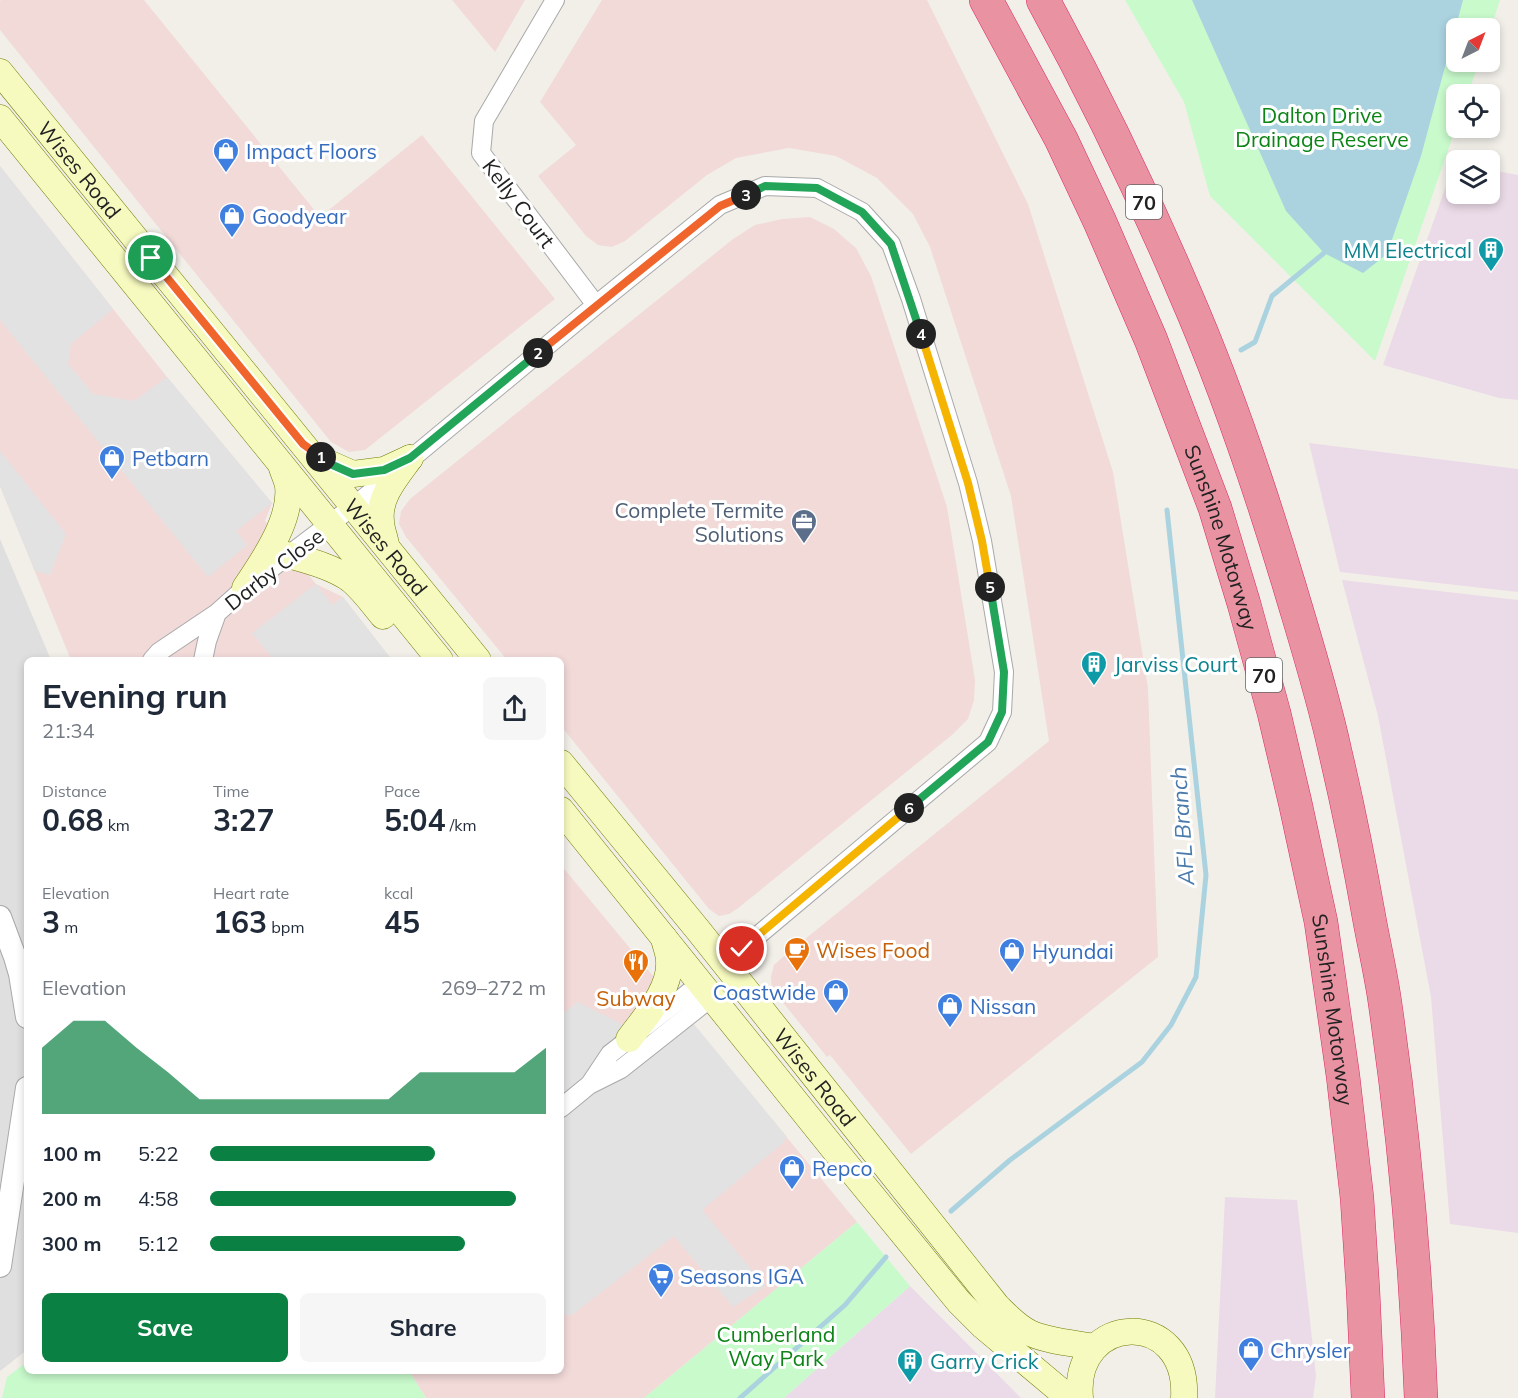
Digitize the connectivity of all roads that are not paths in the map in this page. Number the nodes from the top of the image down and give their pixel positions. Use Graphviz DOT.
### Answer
graph roads {
  1 [pos="555,0"];
  2 [pos="986,0"];
  3 [pos="1043,0"];
  4 [pos="0,72"];
  5 [pos="0,118"];
  6 [pos="596,305"];
  7 [pos="303,444"];
  8 [pos="410,458"];
  9 [pos="279,461"];
  10 [pos="353,506"];
  11 [pos="331,524"];
  12 [pos="387,549"];
  13 [pos="288,555"];
  14 [pos="245,588"];
  15 [pos="217,613"];
  16 [pos="155,657"];
  17 [pos="204,657"];
  18 [pos="428,657"];
  19 [pos="438,657"];
  20 [pos="476,657"];
  21 [pos="564,767"];
  22 [pos="564,814"];
  23 [pos="0,917"];
  24 [pos="663,937"];
  25 [pos="727,966"];
  26 [pos="707,990"];
  27 [pos="24,999"];
  28 [pos="629,1039"];
  29 [pos="589,1085"];
  30 [pos="564,1106"];
  31 [pos="24,1134"];
  32 [pos="2,1239"];
  33 [pos="0,1266"];
  34 [pos="1095,1347"];
  35 [pos="1069,1398"];
  36 [pos="1080,1398"];
  37 [pos="1184,1398"];
  38 [pos="1368,1398"];
  39 [pos="1421,1398"];
  1 -- 6 [label="street, Kelly Court"];
  2 -- 38 [label="highway, Sunshine Motorway / 70"];
  3 -- 39 [label="highway, 70"];
  4 -- 7 [label="main road, Wises Road"];
  5 -- 9 [label="main road, Wises Road"];
  6 -- 8 [label="street, Darby Close"];
  6 -- 25 [label="street, Darby Close"];
  7 -- 8 [label="main road"];
  7 -- 10 [label="main road, Wises Road"];
  8 -- 10 [label="street, Darby Close"];
  8 -- 12 [label="main road"];
  9 -- 11 [label="main road, Wises Road"];
  9 -- 14 [label="main road"];
  10 -- 11 [label="street, Darby Close"];
  10 -- 12 [label="main road, Wises Road"];
  11 -- 13 [label="street, Darby Close"];
  11 -- 19 [label="main road, Wises Road"];
  12 -- 20 [label="main road, Wises Road"];
  13 -- 14 [label="street, Darby Close"];
  13 -- 18 [label="main road"];
  14 -- 15 [label="street, Darby Close"];
  15 -- 16 [label="street, Darby Close"];
  15 -- 17 [label="street"];
  21 -- 25 [label="main road, Wises Road"];
  22 -- 24 [label="main road, Wises Road"];
  23 -- 27 [label="street"];
  24 -- 26 [label="main road, Wises Road"];
  24 -- 28 [label="main road"];
  25 -- 26 [label="main road"];
  25 -- 34 [label="main road, Wises Road"];
  26 -- 28 [label="street"];
  26 -- 29 [label="street"];
  26 -- 35 [label="main road, Wises Road"];
  28 -- 29 [label="street"];
  29 -- 30 [label="street"];
  31 -- 32 [label="street"];
  32 -- 33 [label="street"];
  34 -- 36 [label="main road"];
  34 -- 37 [label="main road"];
}
